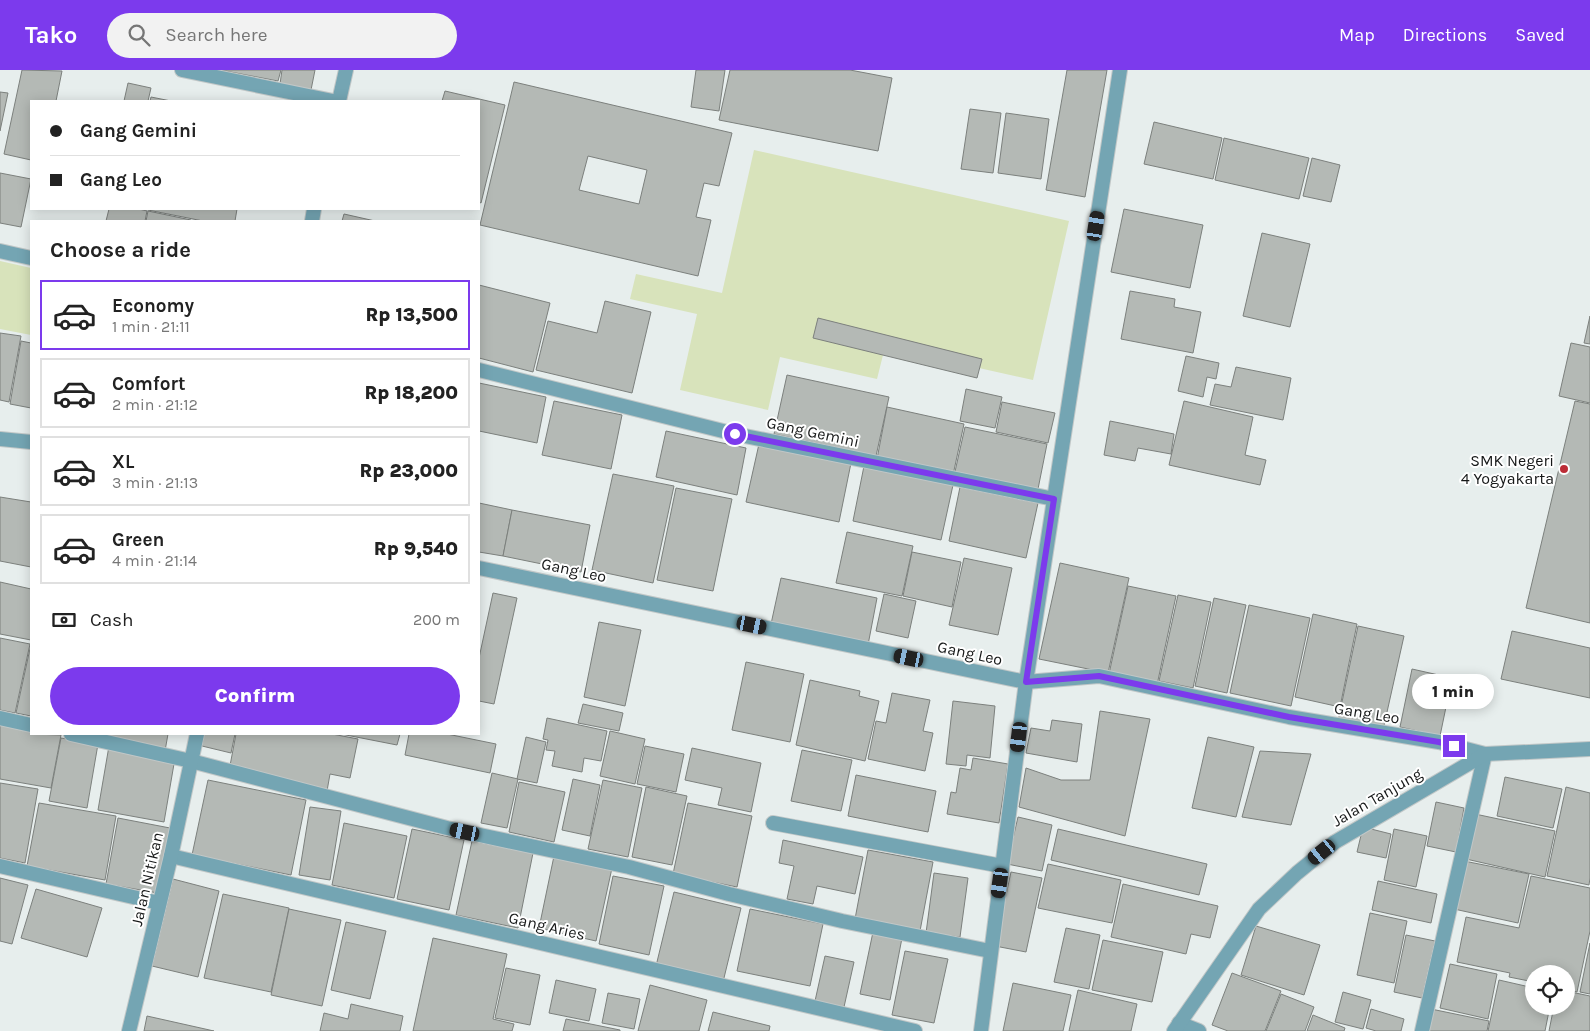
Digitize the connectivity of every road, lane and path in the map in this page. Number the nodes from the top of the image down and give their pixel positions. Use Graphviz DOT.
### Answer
graph roads {
  1 [pos="182,70"];
  2 [pos="346,70"];
  3 [pos="1120,70"];
  4 [pos="328,100"];
  5 [pos="339,100"];
  6 [pos="0,251"];
  7 [pos="30,258"];
  8 [pos="480,370"];
  9 [pos="0,439"];
  10 [pos="30,442"];
  11 [pos="1054,499"];
  12 [pos="480,568"];
  13 [pos="1026,682"];
  14 [pos="0,718"];
  15 [pos="30,725"];
  16 [pos="75,735"];
  17 [pos="197,735"];
  18 [pos="1590,749"];
  19 [pos="1485,754"];
  20 [pos="191,761"];
  21 [pos="773,823"];
  22 [pos="171,856"];
  23 [pos="0,866"];
  24 [pos="1002,866"];
  25 [pos="159,904"];
  26 [pos="990,951"];
  27 [pos="1176,1027"];
  28 [pos="129,1031"];
  29 [pos="915,1031"];
  30 [pos="980,1031"];
  31 [pos="1199,1031"];
  32 [pos="1422,1031"];
  1 -- 4 [label="street"];
  2 -- 5 [label="street"];
  3 -- 11 [label="street"];
  6 -- 7 [label="street"];
  8 -- 11 [label="street, Gang Gemini"];
  9 -- 10 [label="street"];
  11 -- 13 [label="street"];
  12 -- 13 [label="street, Gang Leo"];
  13 -- 19 [label="street, Gang Leo"];
  13 -- 24 [label="street"];
  14 -- 15 [label="street"];
  16 -- 20 [label="street"];
  17 -- 20 [label="street, Jalan Nitikan"];
  18 -- 19 [label="street, Jalan Tanjung"];
  19 -- 27 [label="street, Jalan Tanjung"];
  19 -- 32 [label="street"];
  20 -- 22 [label="street, Jalan Nitikan"];
  20 -- 26 [label="street"];
  21 -- 24 [label="street"];
  22 -- 25 [label="street, Jalan Nitikan"];
  22 -- 29 [label="street, Gang Aries"];
  23 -- 25 [label="street"];
  24 -- 26 [label="street"];
  25 -- 28 [label="street, Jalan Nitikan"];
  26 -- 30 [label="street"];
  27 -- 31 [label="street"];
}
